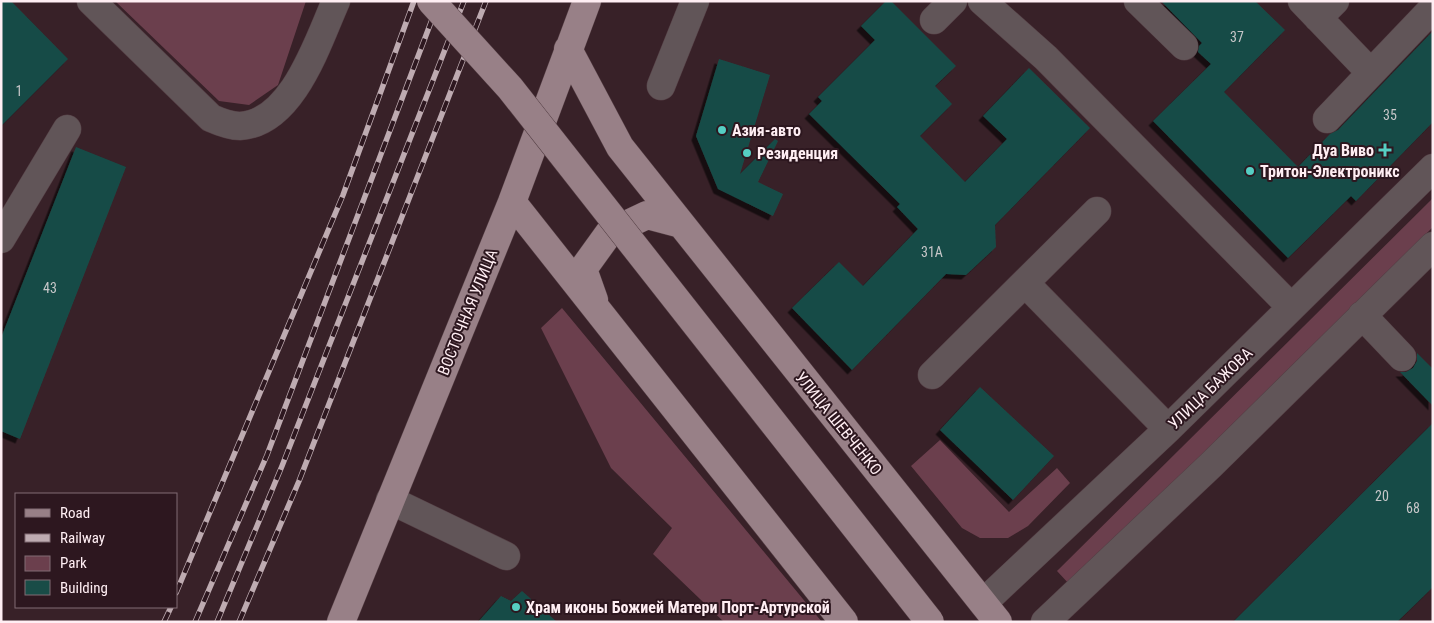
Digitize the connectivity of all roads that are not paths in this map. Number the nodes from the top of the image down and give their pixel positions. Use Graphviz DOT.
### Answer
graph roads {
  1 [pos="92,1"];
  2 [pos="336,1"];
  3 [pos="431,1"];
  4 [pos="587,1"];
  5 [pos="695,1"];
  6 [pos="953,1"];
  7 [pos="982,1"];
  8 [pos="1138,1"];
  9 [pos="1318,7"];
  10 [pos="1433,8"];
  11 [pos="934,20"];
  12 [pos="1184,46"];
  13 [pos="568,49"];
  14 [pos="1371,73"];
  15 [pos="661,86"];
  16 [pos="1327,119"];
  17 [pos="67,129"];
  18 [pos="1433,168"];
  19 [pos="512,202"];
  20 [pos="1097,211"];
  21 [pos="681,224"];
  22 [pos="1,239"];
  23 [pos="1433,246"];
  24 [pos="1025,283"];
  25 [pos="1291,307"];
  26 [pos="598,313"];
  27 [pos="1362,315"];
  28 [pos="1402,357"];
  29 [pos="932,374"];
  30 [pos="1168,428"];
  31 [pos="390,500"];
  32 [pos="506,556"];
  33 [pos="990,613"];
  34 [pos="341,622"];
  35 [pos="844,622"];
  36 [pos="930,622"];
  37 [pos="1045,622"];
  1 -- 2 [label="street"];
  3 -- 36 [label="main road, bridge"];
  4 -- 13 [label="main road, ВОСТОЧНАЯ УЛИЦА"];
  5 -- 15 [label="street"];
  6 -- 11 [label="street"];
  7 -- 25 [label="street"];
  8 -- 12 [label="street"];
  9 -- 14 [label="street"];
  10 -- 14 [label="street"];
  13 -- 19 [label="main road, ВОСТОЧНАЯ УЛИЦА"];
  13 -- 21 [label="main road, УЛИЦА ШЕВЧЕНКО"];
  14 -- 16 [label="street"];
  17 -- 22 [label="street"];
  18 -- 25 [label="street, УЛИЦА БАЖОВА"];
  19 -- 26 [label="main road"];
  19 -- 31 [label="main road, ВОСТОЧНАЯ УЛИЦА"];
  20 -- 24 [label="street"];
  21 -- 26 [label="main road"];
  21 -- 33 [label="main road, УЛИЦА ШЕВЧЕНКО"];
  23 -- 27 [label="street"];
  24 -- 29 [label="street"];
  24 -- 30 [label="street"];
  25 -- 30 [label="street, УЛИЦА БАЖОВА"];
  26 -- 35 [label="main road"];
  27 -- 28 [label="street"];
  27 -- 37 [label="street"];
  30 -- 33 [label="street, УЛИЦА БАЖОВА"];
  31 -- 32 [label="street"];
  31 -- 34 [label="main road, ВОСТОЧНАЯ УЛИЦА"];
}
